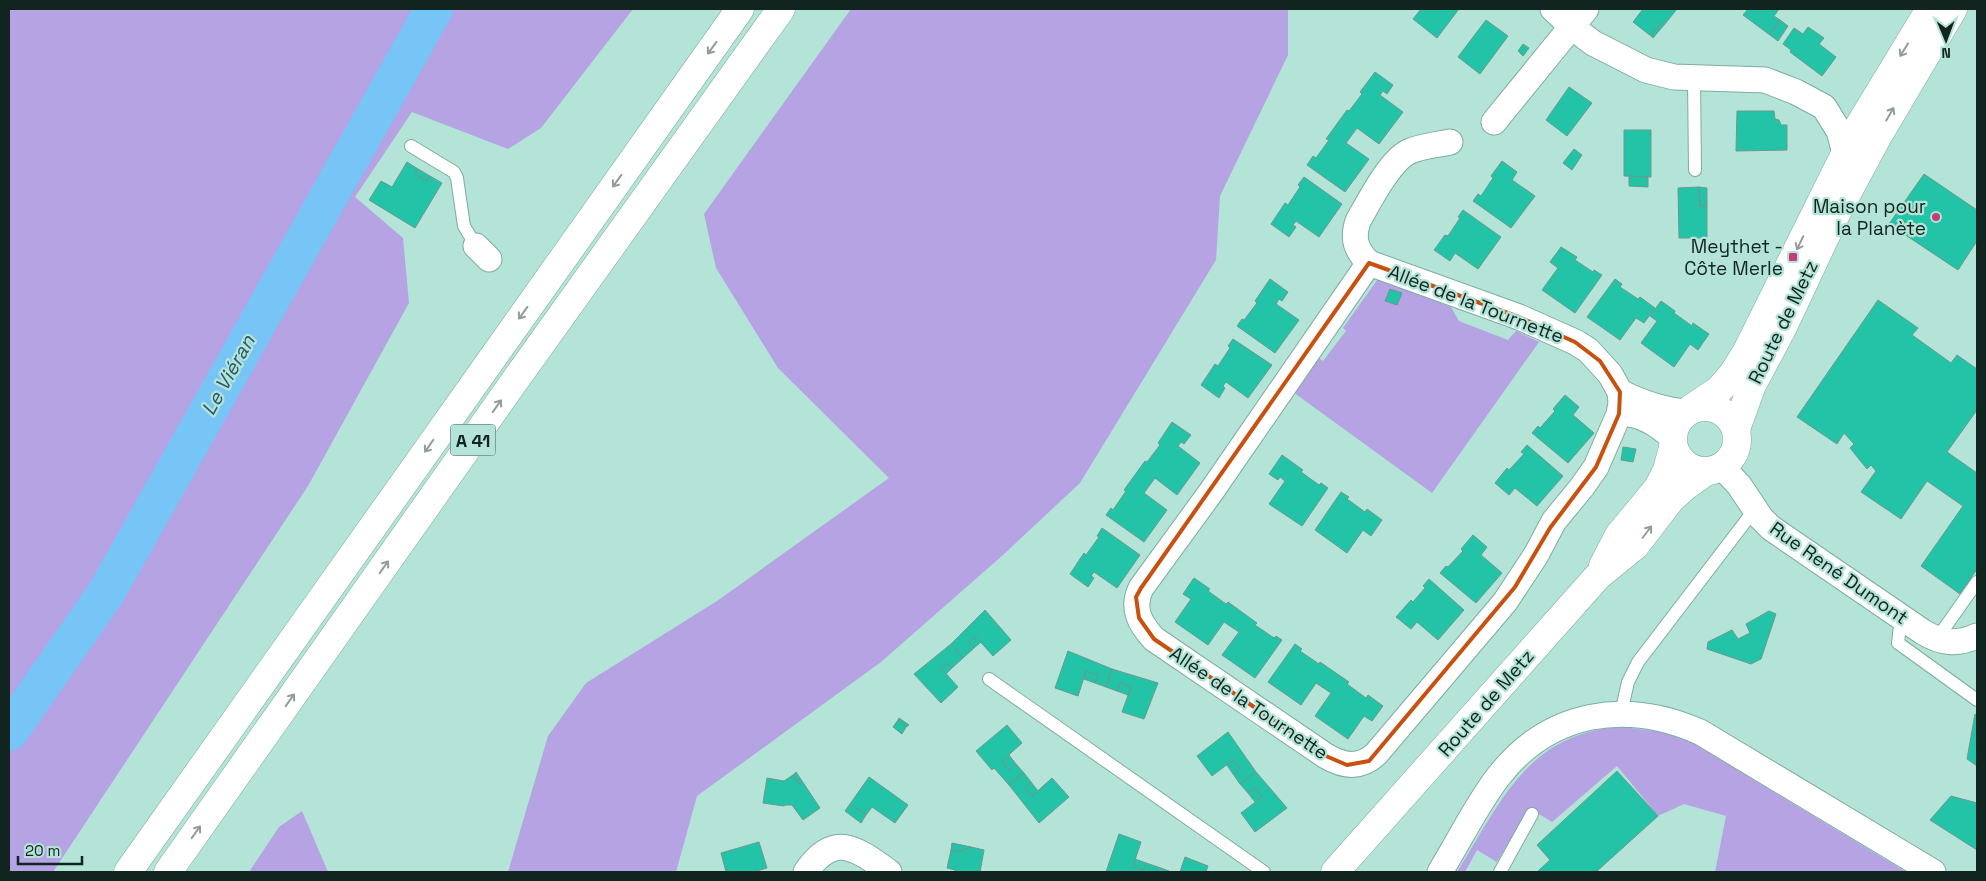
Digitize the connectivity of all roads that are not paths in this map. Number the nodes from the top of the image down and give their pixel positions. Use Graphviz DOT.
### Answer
graph roads {
  1 [pos="740,9"];
  2 [pos="781,9"];
  3 [pos="1553,9"];
  4 [pos="1930,9"];
  5 [pos="1953,9"];
  6 [pos="1579,18"];
  7 [pos="1694,78"];
  8 [pos="1824,107"];
  9 [pos="1863,119"];
  10 [pos="1494,122"];
  11 [pos="1450,142"];
  12 [pos="411,146"];
  13 [pos="1852,162"];
  14 [pos="1695,170"];
  15 [pos="482,252"];
  16 [pos="1369,263"];
  17 [pos="1620,403"];
  18 [pos="1689,410"];
  19 [pos="1736,429"];
  20 [pos="1673,442"];
  21 [pos="1714,469"];
  22 [pos="1755,509"];
  23 [pos="1598,576"];
  24 [pos="1977,582"];
  25 [pos="1900,617"];
  26 [pos="1977,636"];
  27 [pos="1936,640"];
  28 [pos="989,679"];
  29 [pos="1977,700"];
  30 [pos="1621,714"];
  31 [pos="1532,814"];
  32 [pos="128,872"];
  33 [pos="168,872"];
  34 [pos="806,872"];
  35 [pos="889,872"];
  36 [pos="1264,872"];
  37 [pos="1335,872"];
  38 [pos="1440,872"];
  39 [pos="1500,872"];
  40 [pos="1934,872"];
  1 -- 32 [label="main road, A 41, one-way"];
  33 -- 2 [label="main road, A 41, one-way"];
  3 -- 6 [label="street"];
  4 -- 9 [label="main road, Route de Metz, one-way"];
  13 -- 5 [label="main road, Route de Metz, one-way"];
  6 -- 7 [label="street"];
  6 -- 10 [label="street"];
  7 -- 8 [label="street"];
  7 -- 14 [label="lane"];
  8 -- 9 [label="street"];
  8 -- 13 [label="street"];
  9 -- 13 [label="main road, Route de Metz"];
  11 -- 16 [label="street, Allée de la Tournette"];
  12 -- 15 [label="lane"];
  13 -- 18 [label="main road, Route de Metz, one-way"];
  13 -- 19 [label="main road, Route de Metz"];
  16 -- 17 [label="street, Allée de la Tournette"];
  16 -- 17 [label="street, Allée de la Tournette"];
  17 -- 18 [label="street"];
  17 -- 20 [label="street"];
  18 -- 19 [label="main road"];
  18 -- 20 [label="main road"];
  19 -- 21 [label="main road"];
  20 -- 21 [label="main road"];
  20 -- 23 [label="main road, Route de Metz"];
  21 -- 22 [label="street, Rue René Dumont"];
  23 -- 21 [label="main road, Route de Metz, one-way"];
  22 -- 25 [label="street, Rue René Dumont"];
  22 -- 30 [label="lane"];
  23 -- 37 [label="main road, Route de Metz"];
  24 -- 27 [label="lane"];
  25 -- 27 [label="street, Rue René Dumont"];
  25 -- 29 [label="lane"];
  26 -- 27 [label="street"];
  28 -- 36 [label="lane"];
  30 -- 38 [label="street"];
  30 -- 40 [label="street"];
  31 -- 39 [label="lane"];
  34 -- 35 [label="street"];
}
